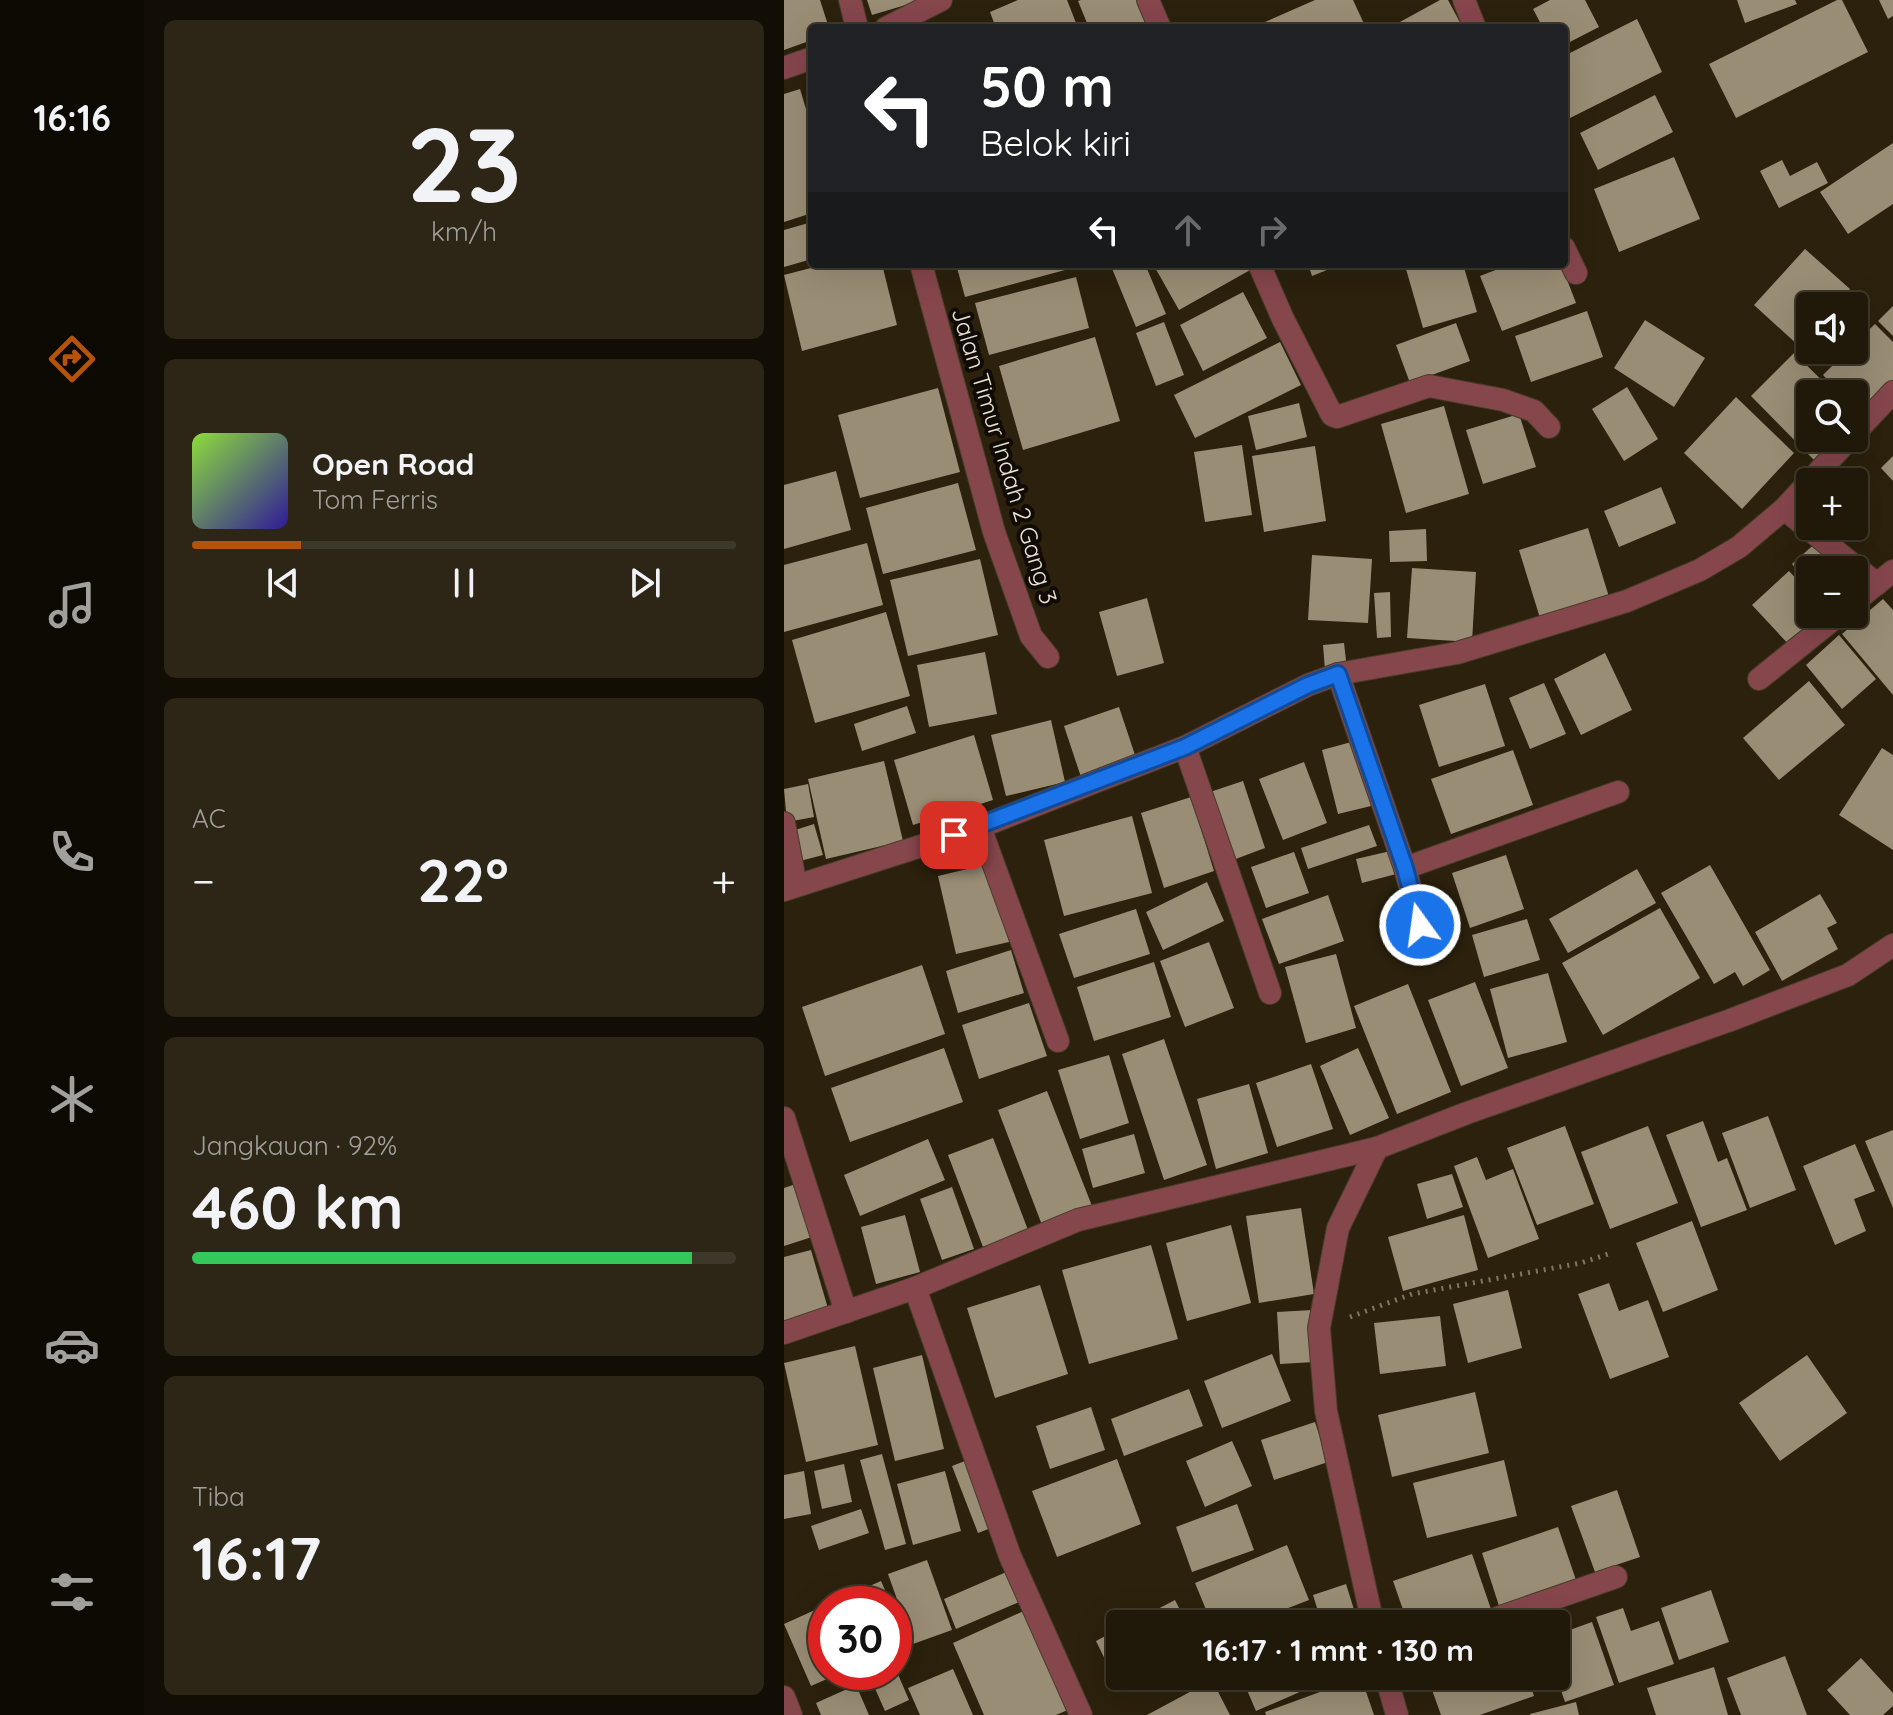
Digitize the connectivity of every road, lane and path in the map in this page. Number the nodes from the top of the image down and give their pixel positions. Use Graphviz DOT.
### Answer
graph roads {
  1 [pos="850,0"];
  2 [pos="941,0"];
  3 [pos="1148,0"];
  4 [pos="1464,0"];
  5 [pos="856,24"];
  6 [pos="894,24"];
  7 [pos="1158,24"];
  8 [pos="1473,24"];
  9 [pos="808,59"];
  10 [pos="784,68"];
  11 [pos="1568,256"];
  12 [pos="922,268"];
  13 [pos="1261,268"];
  14 [pos="1576,273"];
  15 [pos="1893,393"];
  16 [pos="1868,419"];
  17 [pos="1549,427"];
  18 [pos="1837,452"];
  19 [pos="1784,509"];
  20 [pos="1885,578"];
  21 [pos="1868,591"];
  22 [pos="1823,628"];
  23 [pos="1048,657"];
  24 [pos="1338,674"];
  25 [pos="1759,679"];
  26 [pos="1185,747"];
  27 [pos="1618,792"];
  28 [pos="784,823"];
  29 [pos="980,827"];
  30 [pos="1405,868"];
  31 [pos="790,888"];
  32 [pos="1420,925"];
  33 [pos="1893,945"];
  34 [pos="1270,993"];
  35 [pos="1058,1041"];
  36 [pos="784,1118"];
  37 [pos="1377,1148"];
  38 [pos="1611,1253"];
  39 [pos="915,1288"];
  40 [pos="846,1312"];
  41 [pos="1319,1328"];
  42 [pos="784,1333"];
  43 [pos="1616,1577"];
  44 [pos="1370,1610"];
  45 [pos="1521,1610"];
  46 [pos="1390,1690"];
  47 [pos="784,1697"];
  48 [pos="1076,1714"];
  49 [pos="791,1715"];
  50 [pos="1397,1715"];
  1 -- 5 [label="street"];
  2 -- 6 [label="street"];
  3 -- 7 [label="street"];
  4 -- 8 [label="street"];
  9 -- 10 [label="street"];
  11 -- 14 [label="street"];
  12 -- 23 [label="street, Jalan Timur Indah 2 Gang 3"];
  13 -- 17 [label="street"];
  15 -- 16 [label="street"];
  18 -- 19 [label="street"];
  19 -- 20 [label="street"];
  19 -- 24 [label="street"];
  20 -- 21 [label="street"];
  22 -- 25 [label="street"];
  24 -- 26 [label="street"];
  24 -- 30 [label="street"];
  26 -- 29 [label="street"];
  26 -- 34 [label="street"];
  27 -- 30 [label="street"];
  28 -- 31 [label="street"];
  29 -- 31 [label="street"];
  29 -- 35 [label="street"];
  30 -- 32 [label="street"];
  33 -- 37 [label="street"];
  36 -- 40 [label="street"];
  37 -- 39 [label="street"];
  37 -- 41 [label="street"];
  38 -- 41 [label="path"];
  39 -- 40 [label="street"];
  39 -- 48 [label="street"];
  40 -- 42 [label="street"];
  41 -- 44 [label="street"];
  43 -- 45 [label="street"];
  46 -- 50 [label="street"];
  47 -- 49 [label="street"];
}
